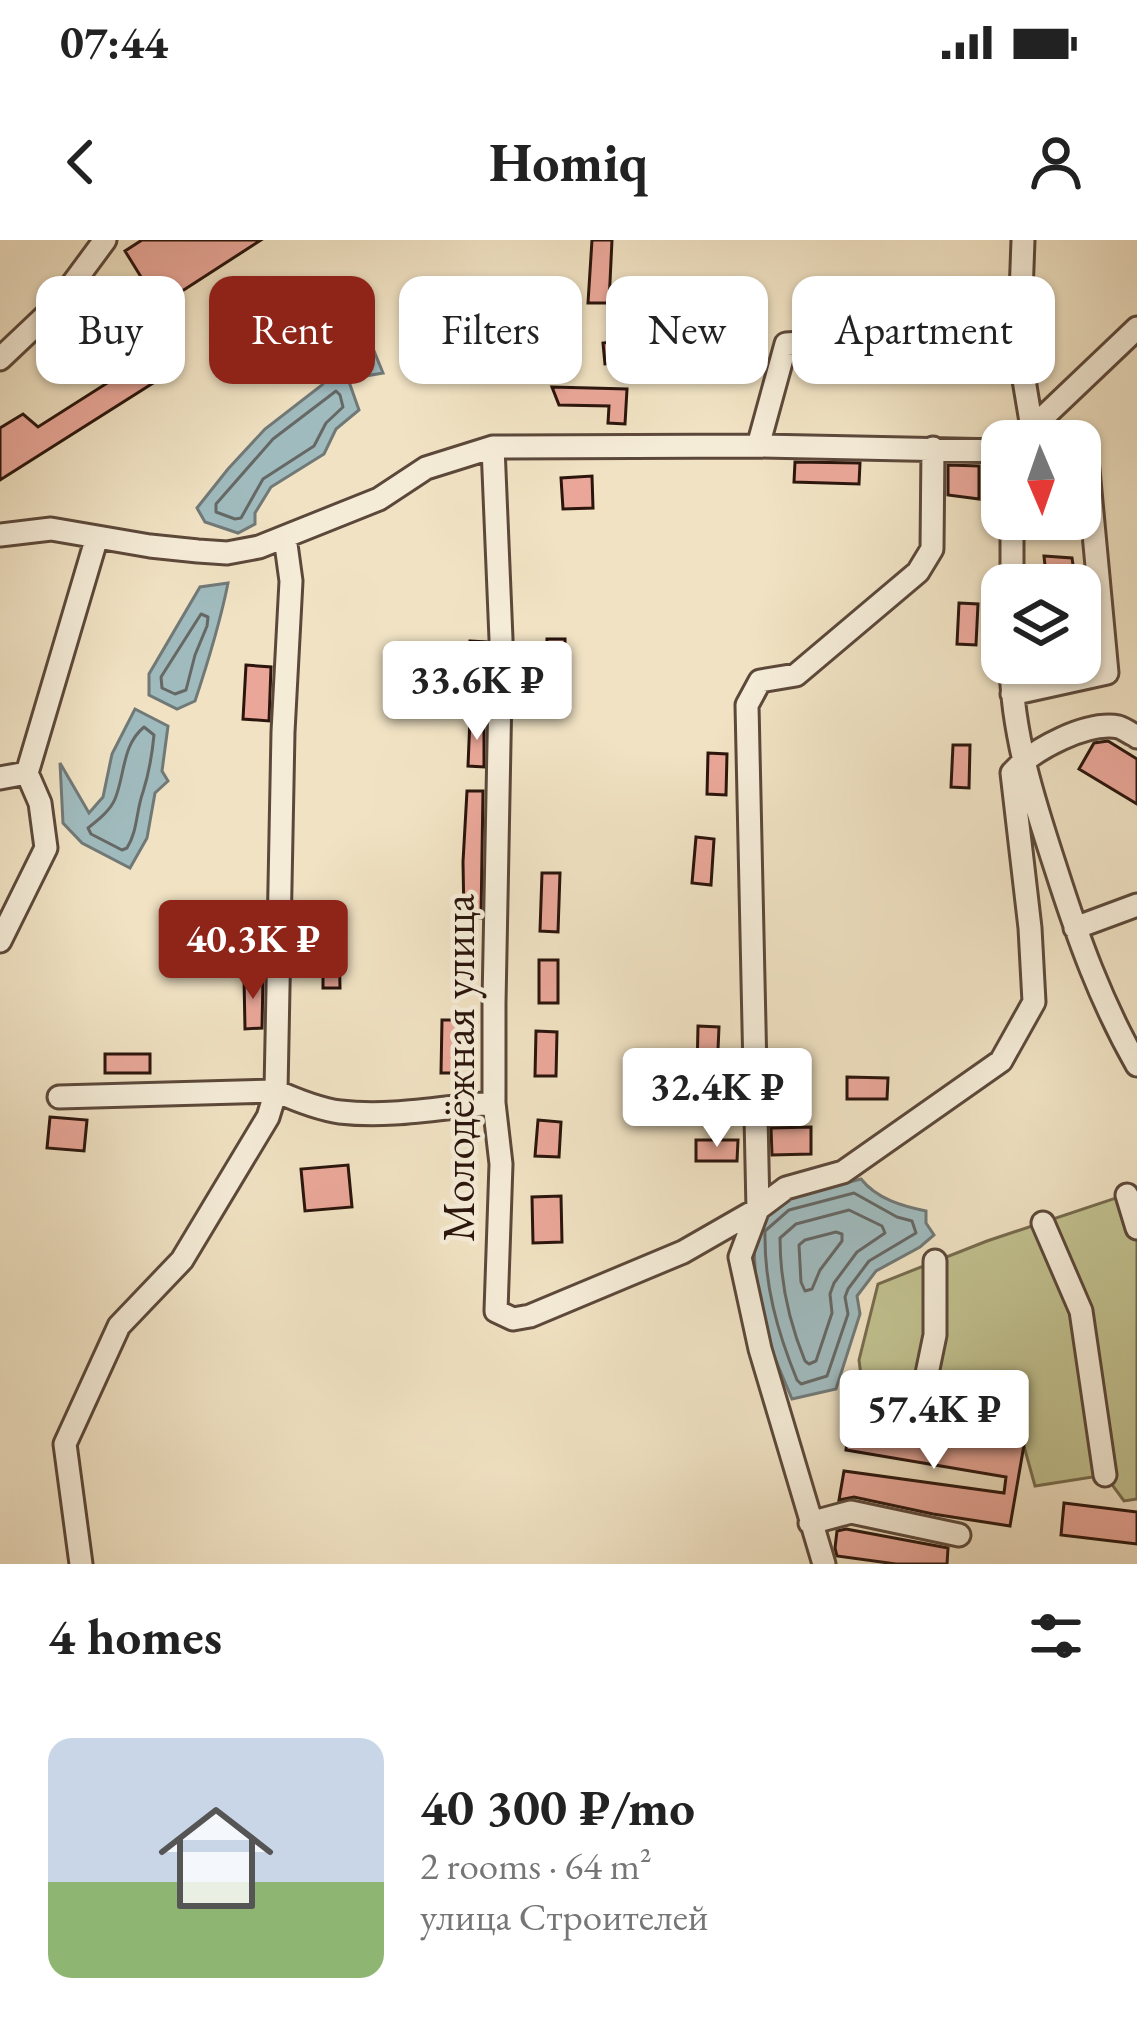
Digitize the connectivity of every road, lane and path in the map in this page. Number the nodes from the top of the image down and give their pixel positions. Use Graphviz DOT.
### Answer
graph roads {
  1 [pos="105,240"];
  2 [pos="1023,240"];
  3 [pos="1022,276"];
  4 [pos="1137,328"];
  5 [pos="792,344"];
  6 [pos="0,358"];
  7 [pos="1023,384"];
  8 [pos="1026,420"];
  9 [pos="1042,420"];
  10 [pos="758,446"];
  11 [pos="493,447"];
  12 [pos="933,448"];
  13 [pos="981,450"];
  14 [pos="0,535"];
  15 [pos="97,537"];
  16 [pos="285,537"];
  17 [pos="1095,540"];
  18 [pos="1012,684"];
  19 [pos="1012,694"];
  20 [pos="1137,736"];
  21 [pos="1024,759"];
  22 [pos="27,773"];
  23 [pos="0,778"];
  24 [pos="1137,905"];
  25 [pos="205,917"];
  26 [pos="279,917"];
  27 [pos="1075,928"];
  28 [pos="0,941"];
  29 [pos="1137,1065"];
  30 [pos="275,1091"];
  31 [pos="59,1097"];
  32 [pos="494,1103"];
  33 [pos="1127,1195"];
  34 [pos="758,1209"];
  35 [pos="1043,1223"];
  36 [pos="1137,1228"];
  37 [pos="935,1262"];
  38 [pos="917,1422"];
  39 [pos="1105,1475"];
  40 [pos="810,1523"];
  41 [pos="958,1535"];
  42 [pos="81,1564"];
  43 [pos="824,1564"];
  1 -- 6 [label="street"];
  2 -- 3 [label="street"];
  4 -- 9 [label="street"];
  5 -- 10 [label="street"];
  7 -- 8 [label="street"];
  10 -- 11 [label="street"];
  10 -- 12 [label="street"];
  11 -- 16 [label="street"];
  11 -- 32 [label="street, Молодёжная улица"];
  12 -- 13 [label="street"];
  12 -- 34 [label="street"];
  14 -- 15 [label="street"];
  15 -- 16 [label="street"];
  15 -- 22 [label="street"];
  16 -- 26 [label="street"];
  17 -- 19 [label="street"];
  18 -- 19 [label="street"];
  19 -- 21 [label="street"];
  20 -- 21 [label="street"];
  21 -- 27 [label="street"];
  21 -- 34 [label="street"];
  22 -- 23 [label="street"];
  22 -- 28 [label="street"];
  24 -- 27 [label="street"];
  25 -- 26 [label="street"];
  26 -- 30 [label="street"];
  27 -- 29 [label="street"];
  30 -- 31 [label="street"];
  30 -- 32 [label="street"];
  30 -- 42 [label="street"];
  32 -- 34 [label="street, Молодёжная улица"];
  33 -- 36 [label="street"];
  34 -- 40 [label="street"];
  35 -- 39 [label="street"];
  37 -- 38 [label="street"];
  40 -- 41 [label="street"];
  40 -- 43 [label="street"];
}
